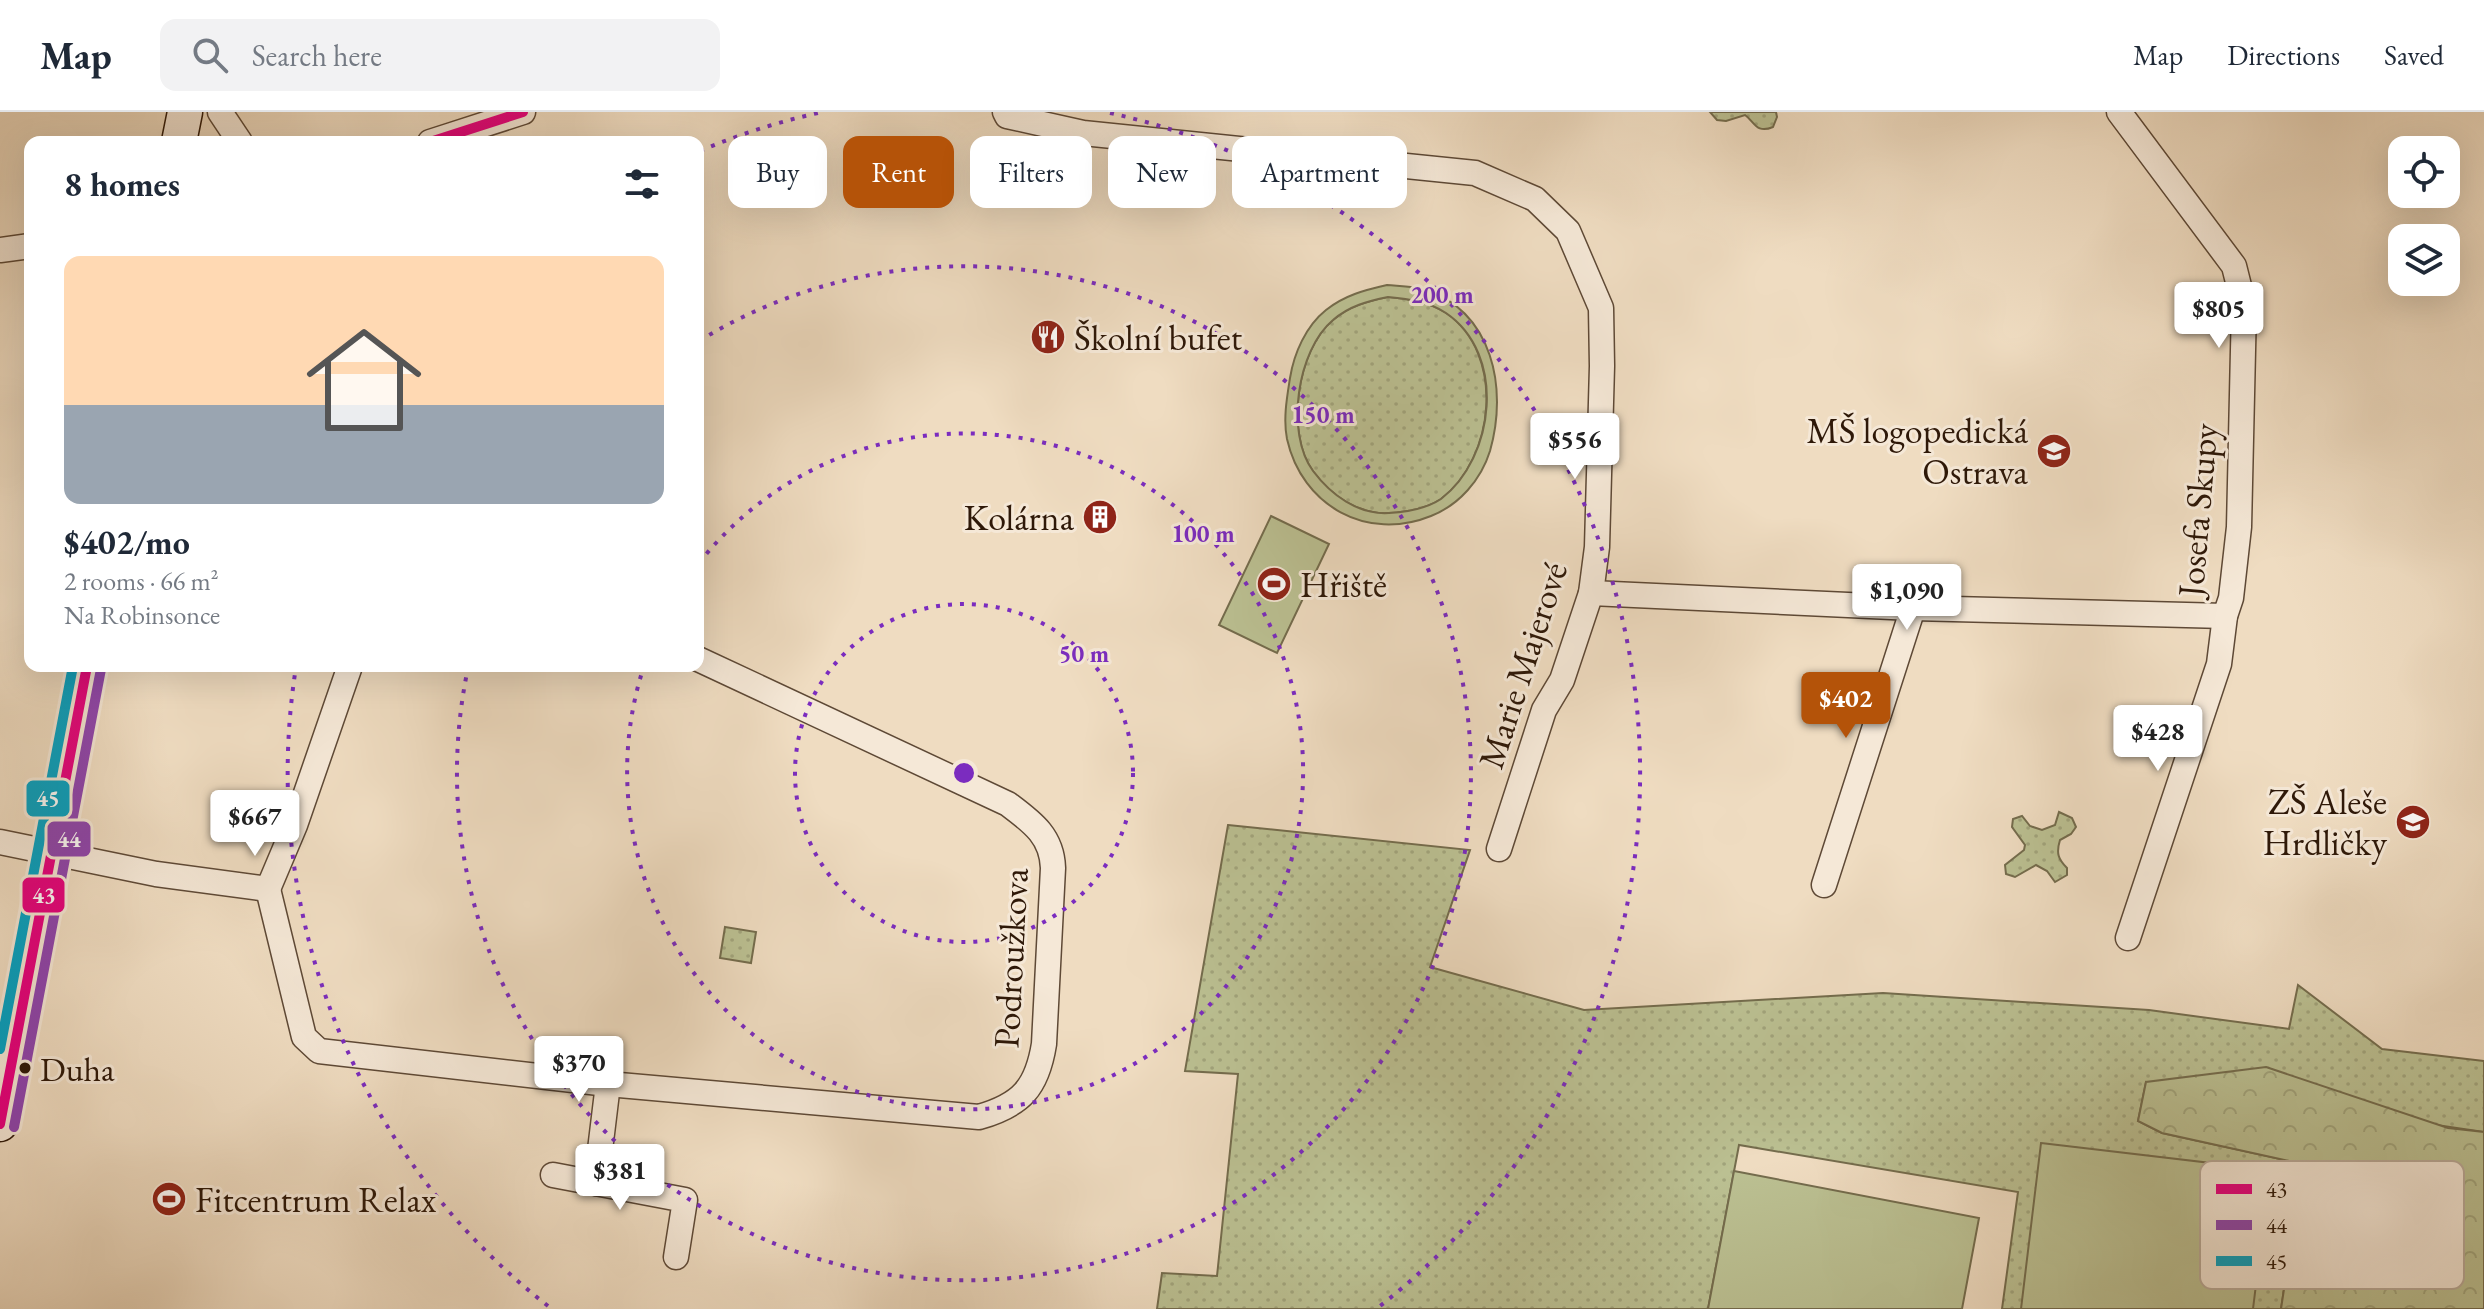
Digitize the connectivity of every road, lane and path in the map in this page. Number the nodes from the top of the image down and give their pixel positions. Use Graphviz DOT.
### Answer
graph roads {
  1 [pos="185,112"];
  2 [pos="220,112"];
  3 [pos="523,112"];
  4 [pos="1005,112"];
  5 [pos="2119,112"];
  6 [pos="180,136"];
  7 [pos="236,136"];
  8 [pos="449,136"];
  9 [pos="24,247"];
  10 [pos="0,250"];
  11 [pos="1591,593"];
  12 [pos="1913,608"];
  13 [pos="2225,616"];
  14 [pos="704,662"];
  15 [pos="86,672"];
  16 [pos="348,672"];
  17 [pos="0,842"];
  18 [pos="1499,849"];
  19 [pos="49,853"];
  20 [pos="1824,885"];
  21 [pos="268,889"];
  22 [pos="2128,938"];
  23 [pos="608,1084"];
  24 [pos="0,1124"];
  25 [pos="553,1175"];
  26 [pos="596,1183"];
  27 [pos="676,1257"];
  1 -- 6 [label="main road"];
  2 -- 7 [label="street"];
  3 -- 8 [label="street"];
  4 -- 11 [label="street, Marie Majerové"];
  5 -- 13 [label="street, Josefa Skupy"];
  9 -- 10 [label="street"];
  11 -- 12 [label="street"];
  11 -- 18 [label="street, Marie Majerové"];
  12 -- 13 [label="street"];
  12 -- 20 [label="street"];
  13 -- 22 [label="street, Josefa Skupy"];
  14 -- 23 [label="street, Podroužkova"];
  15 -- 19 [label="main road"];
  16 -- 21 [label="street"];
  17 -- 19 [label="street"];
  19 -- 21 [label="street"];
  19 -- 24 [label="main road"];
  21 -- 23 [label="street, Podroužkova"];
  23 -- 26 [label="street"];
  25 -- 26 [label="street"];
  26 -- 27 [label="street"];
}
